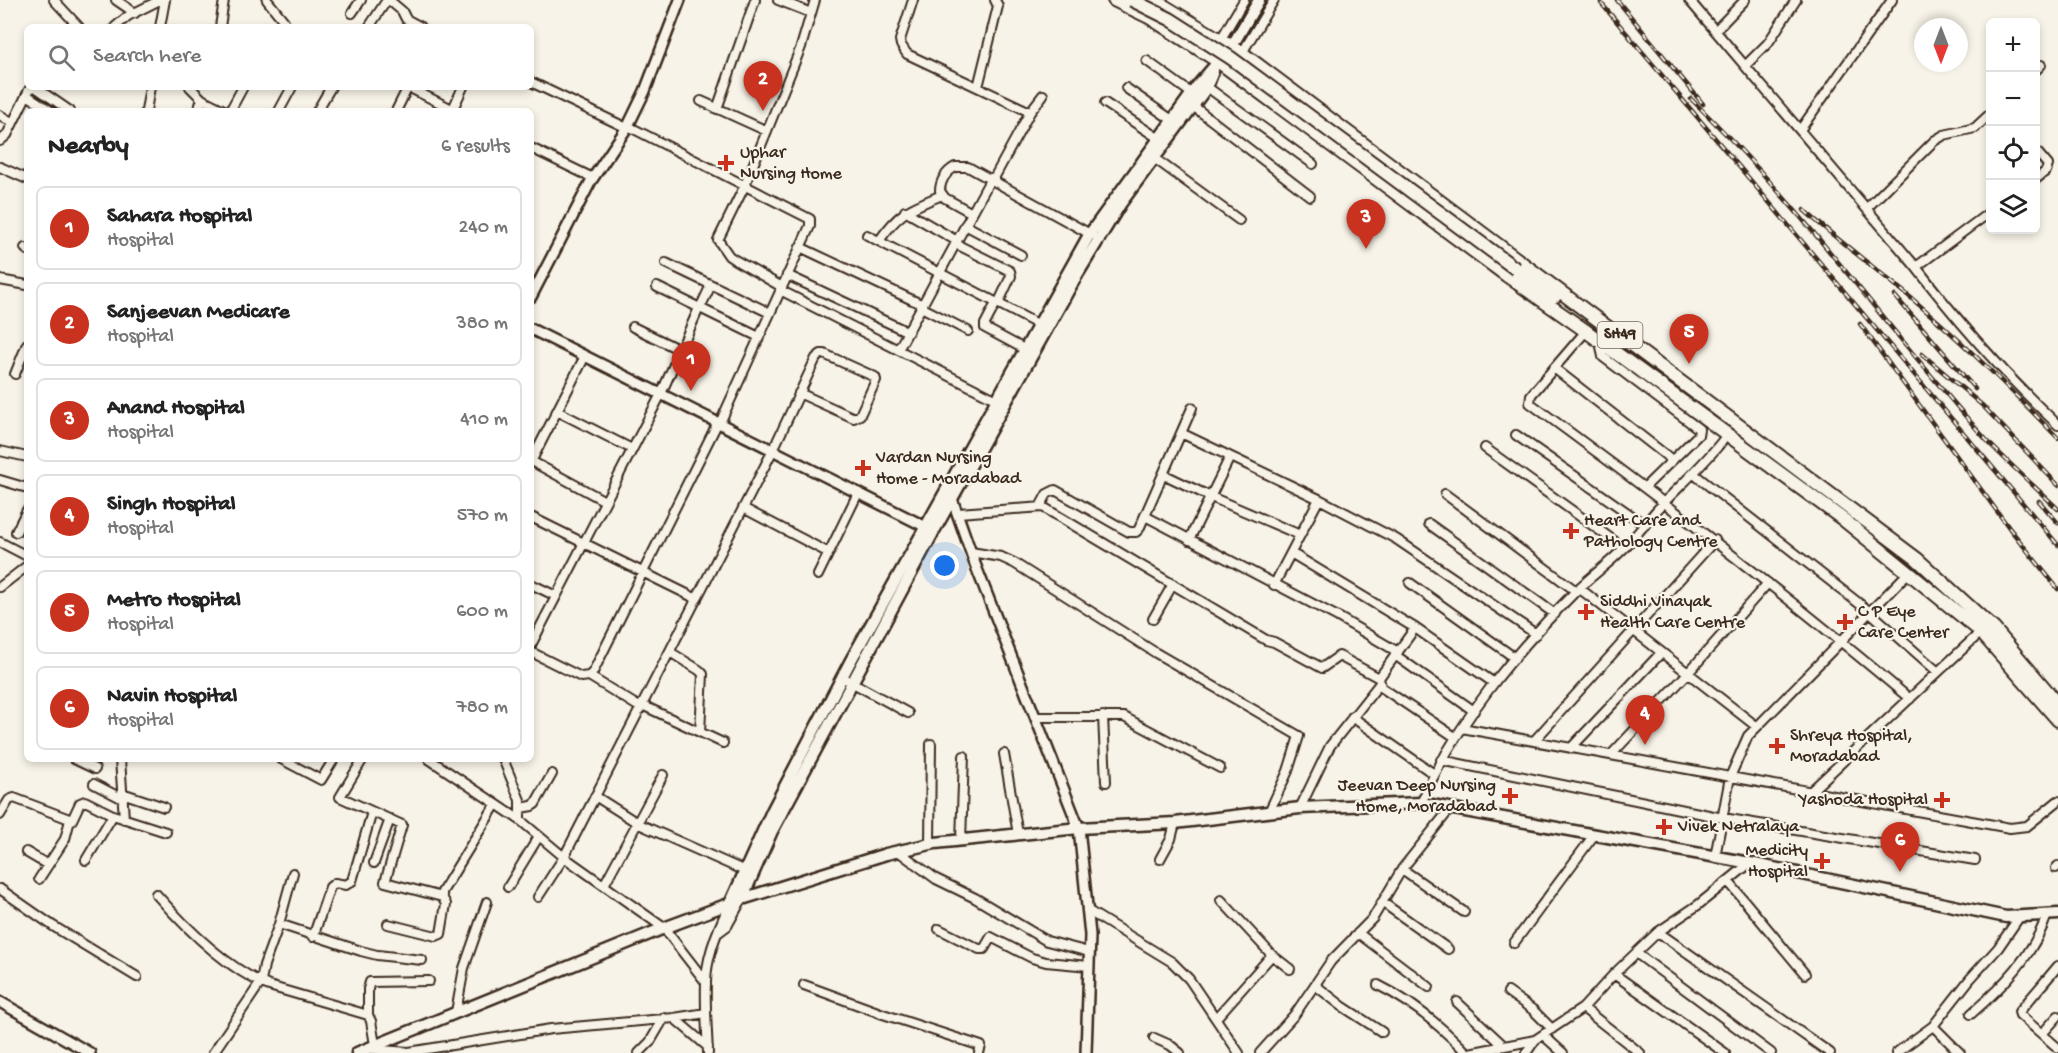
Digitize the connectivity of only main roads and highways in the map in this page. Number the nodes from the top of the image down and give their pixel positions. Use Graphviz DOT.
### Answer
graph roads {
  1 [pos="1114,0"];
  2 [pos="1132,0"];
  3 [pos="1154,0"];
  4 [pos="1258,0"];
  5 [pos="1232,46"];
  6 [pos="1217,65"];
  7 [pos="1138,172"];
  8 [pos="1559,299"];
  9 [pos="1576,303"];
  10 [pos="1564,315"];
  11 [pos="1043,328"];
  12 [pos="1001,402"];
  13 [pos="930,529"];
  14 [pos="1985,628"];
  15 [pos="2032,682"];
  16 [pos="2058,704"];
  17 [pos="2058,720"];
  18 [pos="742,899"];
  19 [pos="730,904"];
  20 [pos="2052,914"];
  21 [pos="366,1049"];
  1 -- 6 [label="main road, SH49"];
  2 -- 8 [label="main road, bridge"];
  3 -- 5 [label="main road, SH49"];
  4 -- 5 [label="main road"];
  5 -- 6 [label="main road"];
  5 -- 9 [label="main road, SH49"];
  6 -- 7 [label="main road"];
  6 -- 7 [label="main road"];
  6 -- 10 [label="main road, SH49"];
  7 -- 11 [label="main road"];
  8 -- 9 [label="main road"];
  8 -- 10 [label="main road"];
  9 -- 14 [label="main road, SH49"];
  10 -- 14 [label="main road, SH49"];
  11 -- 12 [label="main road"];
  11 -- 12 [label="main road"];
  12 -- 13 [label="main road"];
  13 -- 18 [label="main road"];
  13 -- 19 [label="main road"];
  14 -- 15 [label="main road, SH49"];
  15 -- 16 [label="main road, SH49"];
  15 -- 17 [label="main road, SH49"];
  18 -- 19 [label="main road"];
  18 -- 20 [label="main road"];
  19 -- 21 [label="main road"];
}
